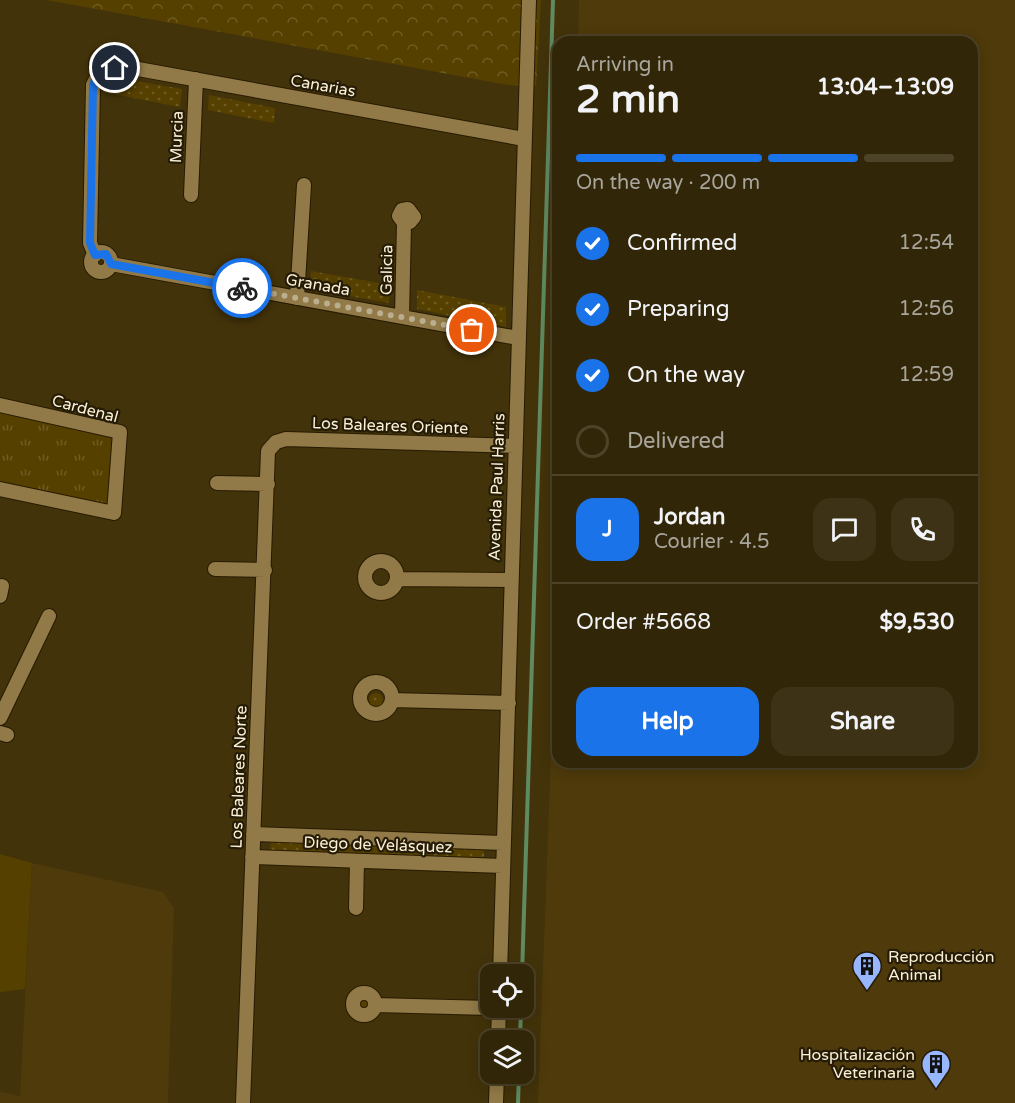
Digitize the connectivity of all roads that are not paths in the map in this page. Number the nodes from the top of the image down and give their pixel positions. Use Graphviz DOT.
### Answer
graph roads {
  1 [pos="529,0"];
  2 [pos="100,71"];
  3 [pos="196,79"];
  4 [pos="524,139"];
  5 [pos="304,185"];
  6 [pos="191,195"];
  7 [pos="404,223"];
  8 [pos="297,298"];
  9 [pos="402,317"];
  10 [pos="518,338"];
  11 [pos="0,405"];
  12 [pos="515,446"];
  13 [pos="268,451"];
  14 [pos="217,483"];
  15 [pos="268,484"];
  16 [pos="0,489"];
  17 [pos="215,569"];
  18 [pos="265,570"];
  19 [pos="398,579"];
  20 [pos="511,580"];
  21 [pos="49,616"];
  22 [pos="392,700"];
  23 [pos="509,703"];
  24 [pos="0,718"];
  25 [pos="253,834"];
  26 [pos="503,843"];
  27 [pos="252,857"];
  28 [pos="357,861"];
  29 [pos="503,866"];
  30 [pos="356,908"];
  31 [pos="500,964"];
  32 [pos="375,1005"];
  33 [pos="480,1008"];
  34 [pos="496,1084"];
  35 [pos="243,1103"];
  36 [pos="496,1103"];
  1 -- 4 [label="street, Avenida Paul Harris"];
  2 -- 3 [label="street, Canarias"];
  2 -- 8 [label="street, Granada"];
  3 -- 4 [label="street, Canarias"];
  3 -- 6 [label="street, Murcia"];
  4 -- 10 [label="street, Avenida Paul Harris"];
  5 -- 8 [label="street"];
  7 -- 9 [label="street, Galicia"];
  8 -- 9 [label="street, Granada"];
  9 -- 10 [label="street, Granada"];
  10 -- 12 [label="street, Avenida Paul Harris"];
  11 -- 16 [label="street, Cardenal"];
  12 -- 13 [label="street, Los Baleares Oriente"];
  12 -- 20 [label="street, Avenida Paul Harris"];
  13 -- 15 [label="street, Los Baleares Norte"];
  14 -- 15 [label="street"];
  15 -- 18 [label="street, Los Baleares Norte"];
  17 -- 18 [label="street"];
  18 -- 25 [label="street, Los Baleares Norte"];
  19 -- 20 [label="street"];
  20 -- 23 [label="street, Avenida Paul Harris"];
  21 -- 24 [label="street"];
  22 -- 23 [label="street"];
  23 -- 26 [label="street, Avenida Paul Harris"];
  25 -- 26 [label="street, Diego de Velásquez"];
  25 -- 27 [label="street, Los Baleares Norte"];
  26 -- 29 [label="street, Avenida Paul Harris"];
  27 -- 28 [label="street, Diego de Velásquez"];
  27 -- 35 [label="street, Los Baleares Norte"];
  28 -- 29 [label="street, Diego de Velásquez"];
  28 -- 30 [label="street"];
  29 -- 31 [label="street, Avenida Paul Harris"];
  32 -- 33 [label="street"];
  34 -- 36 [label="street"];
}
